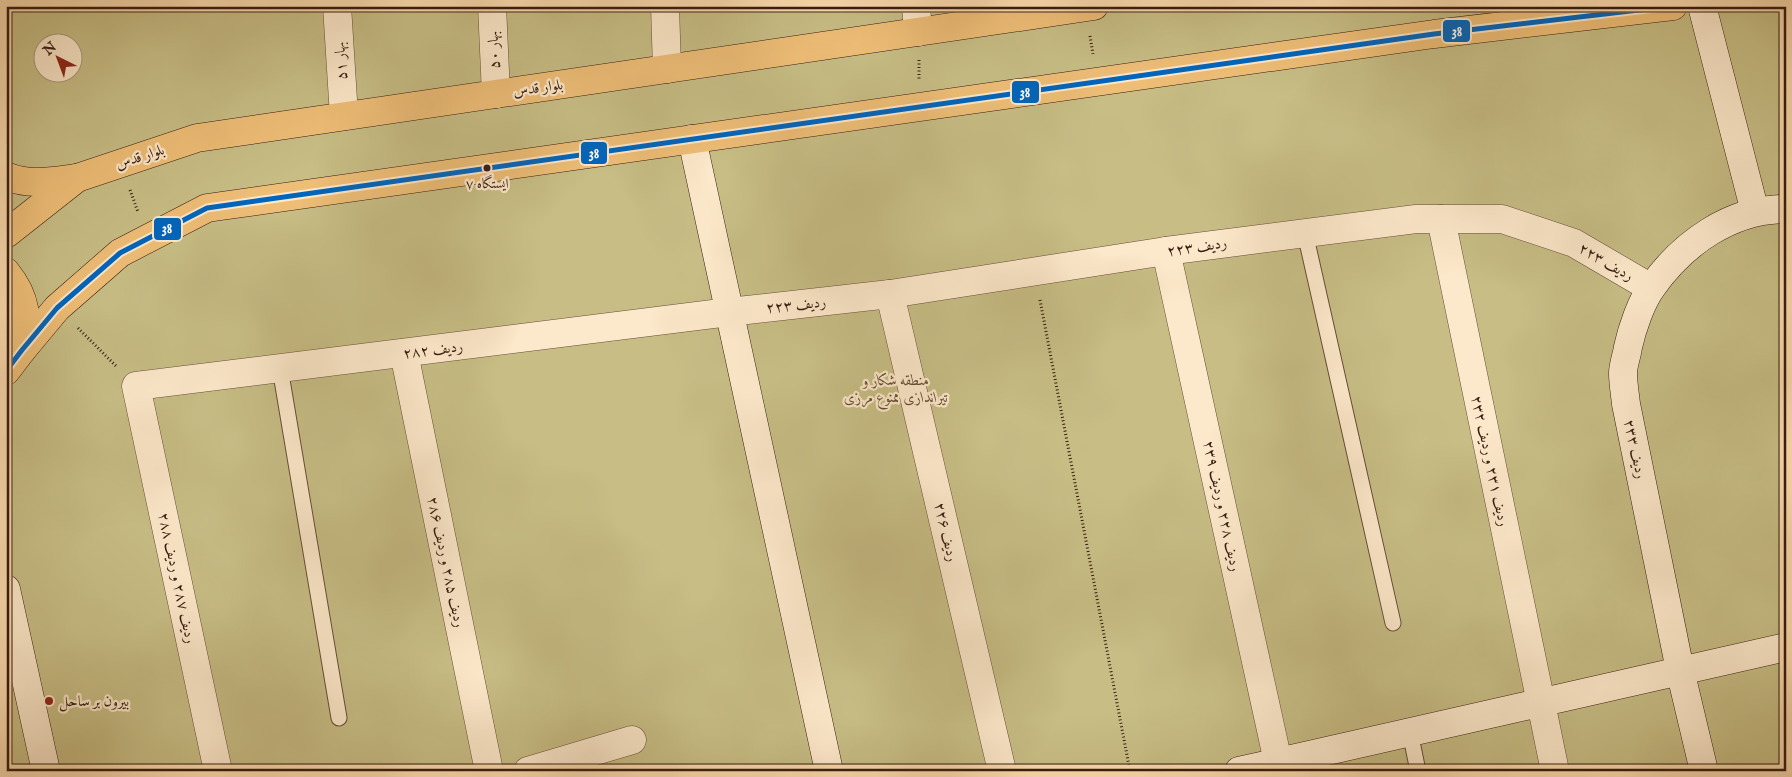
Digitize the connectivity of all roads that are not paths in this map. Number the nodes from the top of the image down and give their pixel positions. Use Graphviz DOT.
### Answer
graph roads {
  1 [pos="337,6"];
  2 [pos="492,6"];
  3 [pos="665,6"];
  4 [pos="1673,6"];
  5 [pos="1702,6"];
  6 [pos="1090,7"];
  7 [pos="917,19"];
  8 [pos="667,69"];
  9 [pos="496,94"];
  10 [pos="344,116"];
  11 [pos="692,139"];
  12 [pos="6,176"];
  13 [pos="77,178"];
  14 [pos="1786,209"];
  15 [pos="1755,212"];
  16 [pos="1441,219"];
  17 [pos="1305,233"];
  18 [pos="6,234"];
  19 [pos="1166,251"];
  20 [pos="6,272"];
  21 [pos="1651,288"];
  22 [pos="890,294"];
  23 [pos="729,312"];
  24 [pos="404,353"];
  25 [pos="14,360"];
  26 [pos="280,368"];
  27 [pos="136,386"];
  28 [pos="6,589"];
  29 [pos="1393,622"];
  30 [pos="1786,647"];
  31 [pos="1680,670"];
  32 [pos="1540,702"];
  33 [pos="339,718"];
  34 [pos="1410,732"];
  35 [pos="632,740"];
  36 [pos="1279,766"];
  37 [pos="46,771"];
  38 [pos="218,771"];
  39 [pos="489,771"];
  40 [pos="528,771"];
  41 [pos="830,771"];
  42 [pos="1002,771"];
  43 [pos="1238,771"];
  44 [pos="1418,771"];
  45 [pos="1555,771"];
  46 [pos="1704,771"];
  1 -- 10 [label="street, بهار ۵۱"];
  2 -- 9 [label="street, بهار ۵۰"];
  3 -- 8 [label="street"];
  4 -- 11 [label="main road"];
  5 -- 15 [label="street"];
  6 -- 7 [label="main road, بلوار قدس"];
  7 -- 8 [label="main road, بلوار قدس"];
  8 -- 9 [label="main road, بلوار قدس"];
  9 -- 10 [label="main road, بلوار قدس"];
  10 -- 13 [label="main road, بلوار قدس"];
  11 -- 23 [label="street"];
  11 -- 25 [label="main road"];
  12 -- 13 [label="main road"];
  13 -- 18 [label="main road, بلوار قدس"];
  14 -- 15 [label="street, ردیف ۲۳۳"];
  15 -- 21 [label="street, ردیف ۲۳۳"];
  16 -- 17 [label="street, ردیف ۲۲۳"];
  16 -- 21 [label="street, ردیف ۲۲۳"];
  16 -- 32 [label="street, ردیف ۲۳۱ و ردیف ۲۳۲"];
  17 -- 19 [label="street, ردیف ۲۲۳"];
  17 -- 29 [label="lane"];
  19 -- 22 [label="street, ردیف ۲۲۳"];
  19 -- 36 [label="street, ردیف ۲۲۸ و ردیف ۲۳۹"];
  20 -- 25 [label="main road"];
  21 -- 31 [label="street, ردیف ۲۳۳"];
  22 -- 23 [label="street, ردیف ۲۲۳"];
  22 -- 42 [label="street, ردیف ۲۲۶"];
  23 -- 24 [label="street, ردیف ۲۸۲"];
  23 -- 41 [label="street"];
  24 -- 26 [label="street, ردیف ۲۸۲"];
  24 -- 39 [label="street, ردیف ۲۸۵ و ردیف ۲۸۶"];
  26 -- 27 [label="street, ردیف ۲۸۲"];
  26 -- 33 [label="lane"];
  27 -- 38 [label="street, ردیف ۲۸۷ و ردیف ۲۸۸"];
  28 -- 37 [label="street"];
  30 -- 31 [label="street"];
  31 -- 32 [label="street"];
  31 -- 46 [label="street, ردیف ۲۳۳"];
  32 -- 34 [label="street"];
  32 -- 45 [label="street, ردیف ۲۳۱ و ردیف ۲۳۲"];
  34 -- 36 [label="street"];
  34 -- 44 [label="lane"];
  35 -- 40 [label="street"];
  36 -- 43 [label="street"];
}
